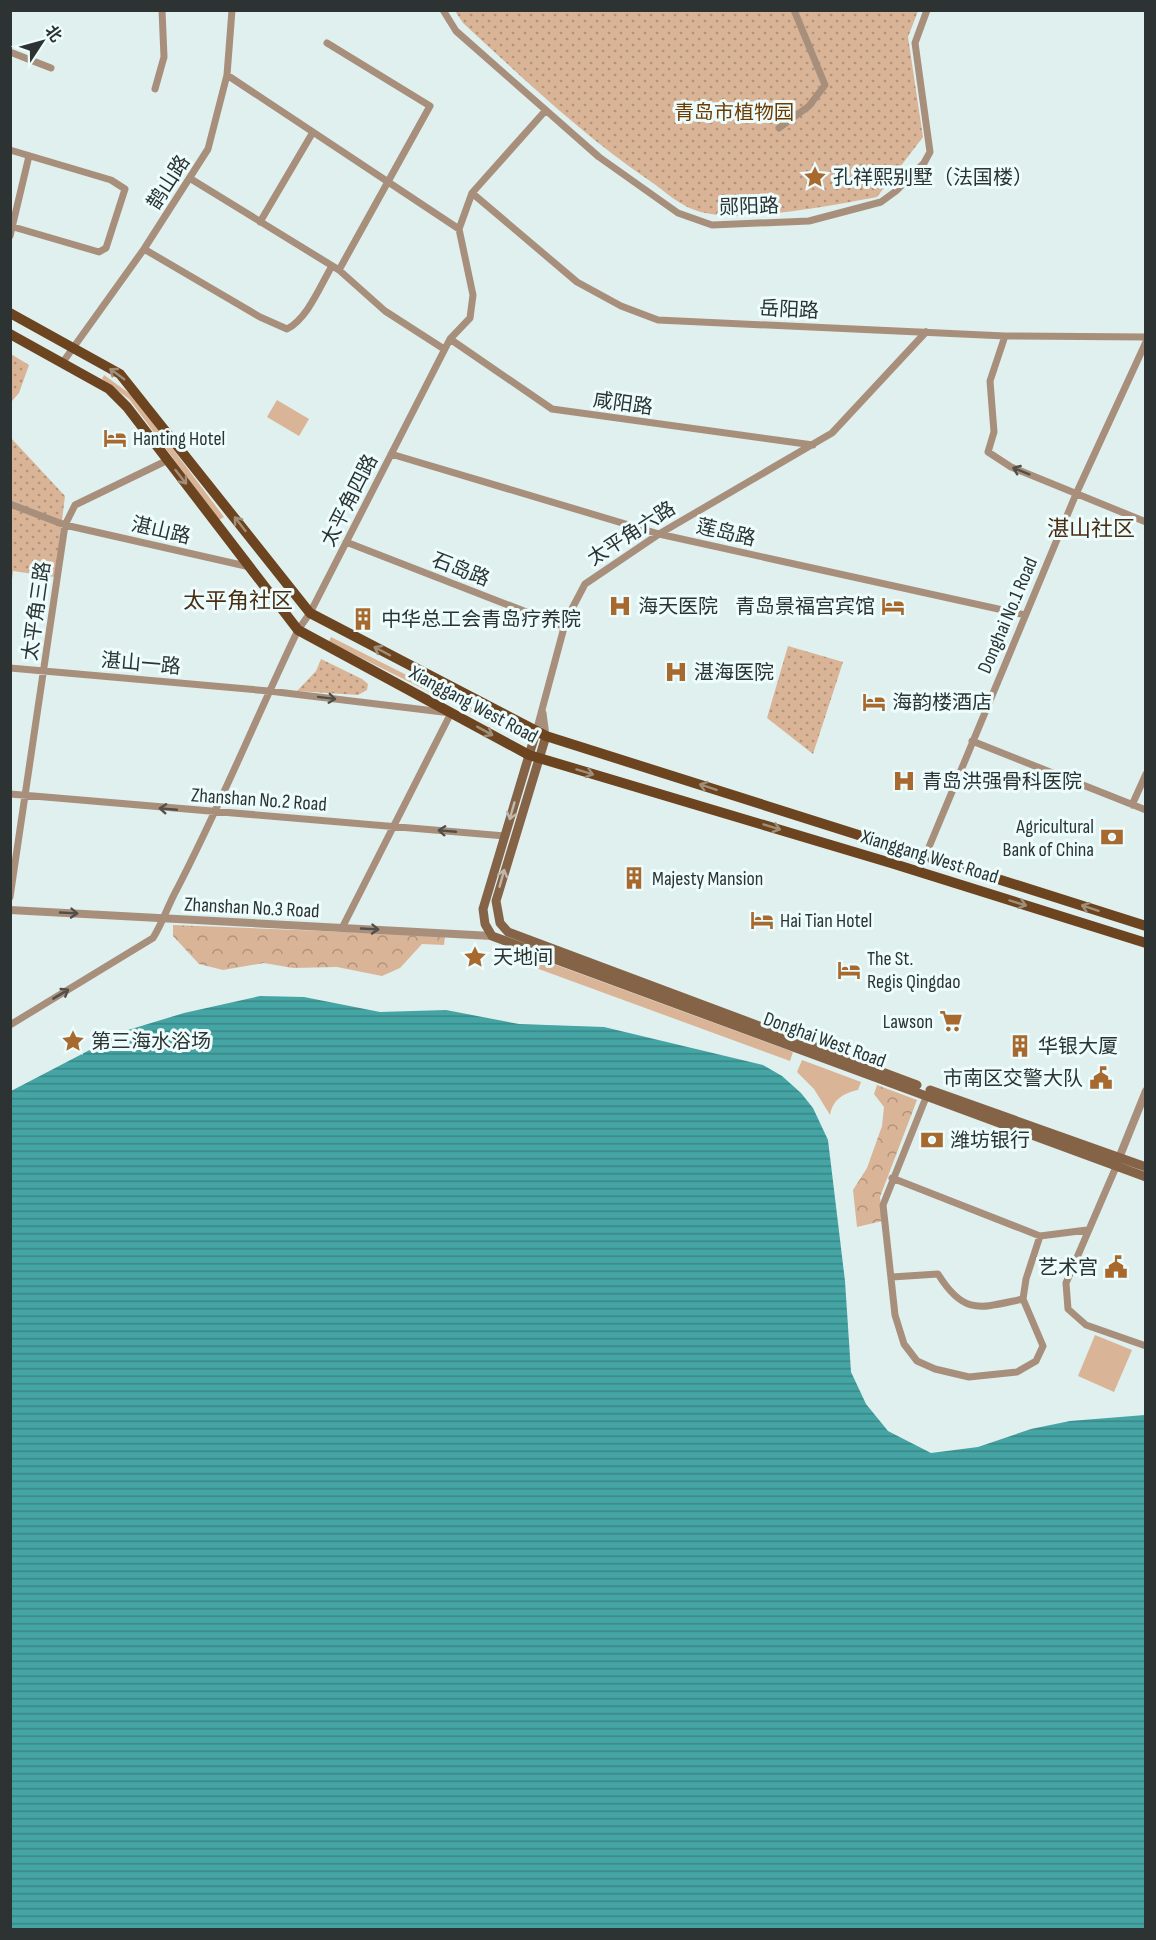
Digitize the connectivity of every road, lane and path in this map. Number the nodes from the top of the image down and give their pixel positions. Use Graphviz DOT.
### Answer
graph roads {
  1 [pos="162,10"];
  2 [pos="232,10"];
  3 [pos="443,10"];
  4 [pos="794,10"];
  5 [pos="927,10"];
  6 [pos="327,43"];
  7 [pos="10,52"];
  8 [pos="51,68"];
  9 [pos="227,75"];
  10 [pos="155,89"];
  11 [pos="546,110"];
  12 [pos="779,128"];
  13 [pos="313,132"];
  14 [pos="10,150"];
  15 [pos="29,156"];
  16 [pos="191,179"];
  17 [pos="389,182"];
  18 [pos="472,193"];
  19 [pos="260,222"];
  20 [pos="12,226"];
  21 [pos="459,229"];
  22 [pos="10,236"];
  23 [pos="144,249"];
  24 [pos="336,268"];
  25 [pos="10,313"];
  26 [pos="926,332"];
  27 [pos="10,334"];
  28 [pos="1005,336"];
  29 [pos="1146,337"];
  30 [pos="450,339"];
  31 [pos="1146,342"];
  32 [pos="72,347"];
  33 [pos="444,349"];
  34 [pos="63,362"];
  35 [pos="814,445"];
  36 [pos="391,454"];
  37 [pos="168,460"];
  38 [pos="1076,494"];
  39 [pos="10,504"];
  40 [pos="1146,522"];
  41 [pos="65,525"];
  42 [pos="659,534"];
  43 [pos="346,542"];
  44 [pos="250,567"];
  45 [pos="310,613"];
  46 [pos="1025,615"];
  47 [pos="565,627"];
  48 [pos="298,630"];
  49 [pos="10,668"];
  50 [pos="45,671"];
  51 [pos="269,691"];
  52 [pos="451,712"];
  53 [pos="541,734"];
  54 [pos="972,741"];
  55 [pos="533,756"];
  56 [pos="1146,774"];
  57 [pos="10,794"];
  58 [pos="25,796"];
  59 [pos="1132,805"];
  60 [pos="1146,810"];
  61 [pos="216,813"];
  62 [pos="393,826"];
  63 [pos="505,836"];
  64 [pos="924,855"];
  65 [pos="919,871"];
  66 [pos="10,897"];
  67 [pos="10,910"];
  68 [pos="165,919"];
  69 [pos="1146,926"];
  70 [pos="342,928"];
  71 [pos="492,936"];
  72 [pos="1146,943"];
  73 [pos="10,1024"];
  74 [pos="1146,1091"];
  75 [pos="927,1095"];
  76 [pos="1118,1162"];
  77 [pos="1146,1167"];
  78 [pos="1146,1177"];
  79 [pos="892,1178"];
  80 [pos="1087,1230"];
  81 [pos="1040,1236"];
  82 [pos="892,1277"];
  83 [pos="1023,1299"];
  84 [pos="1146,1346"];
  1 -- 10 [label="street"];
  2 -- 9 [label="street, 鹊山路"];
  3 -- 11 [label="street, 郧阳路"];
  4 -- 12 [label="street"];
  5 -- 11 [label="street, 郧阳路"];
  6 -- 17 [label="street"];
  7 -- 8 [label="street"];
  9 -- 13 [label="street"];
  9 -- 16 [label="street, 鹊山路"];
  11 -- 18 [label="street"];
  13 -- 17 [label="street"];
  13 -- 19 [label="street"];
  14 -- 15 [label="street"];
  15 -- 20 [label="street"];
  15 -- 20 [label="street"];
  16 -- 19 [label="street"];
  16 -- 23 [label="street, 鹊山路"];
  17 -- 21 [label="street"];
  17 -- 24 [label="street"];
  18 -- 21 [label="street"];
  18 -- 26 [label="street, 岳阳路"];
  19 -- 24 [label="street"];
  20 -- 22 [label="street"];
  21 -- 30 [label="street, 太平角四路"];
  23 -- 24 [label="street"];
  23 -- 32 [label="street, 鹊山路"];
  24 -- 33 [label="street"];
  25 -- 32 [label="main road, Xianggang West Road"];
  26 -- 28 [label="street, 岳阳路"];
  26 -- 35 [label="street, 太平角六路"];
  27 -- 34 [label="main road, Xianggang West Road"];
  28 -- 29 [label="street, 岳阳路"];
  38 -- 28 [label="street, one-way"];
  30 -- 33 [label="street, 太平角四路"];
  30 -- 35 [label="street, 咸阳路"];
  31 -- 38 [label="street, Donghai No.1 Road"];
  32 -- 34 [label="street, 鹊山路"];
  45 -- 32 [label="main road, Xianggang West Road, one-way"];
  33 -- 36 [label="street, 太平角四路"];
  34 -- 37 [label="main road, Xianggang West Road"];
  35 -- 42 [label="street, 太平角六路"];
  36 -- 42 [label="street, 莲岛路"];
  36 -- 43 [label="street, 太平角四路"];
  37 -- 41 [label="street, 太平角三路"];
  37 -- 44 [label="main road, Xianggang West Road, one-way"];
  38 -- 40 [label="street"];
  38 -- 46 [label="street, Donghai No.1 Road"];
  39 -- 41 [label="street, 湛山路"];
  41 -- 44 [label="street, 湛山路"];
  41 -- 50 [label="street, 太平角三路"];
  42 -- 46 [label="street, 莲岛路"];
  42 -- 47 [label="street, 太平角六路"];
  43 -- 45 [label="street, 太平角四路"];
  43 -- 47 [label="street, 石岛路"];
  44 -- 48 [label="main road, Xianggang West Road"];
  45 -- 48 [label="street, 太平角四路"];
  53 -- 45 [label="main road, Xianggang West Road, one-way"];
  46 -- 54 [label="street, Donghai No.1 Road"];
  47 -- 53 [label="street, 太平角六路"];
  48 -- 51 [label="street, 太平角四路"];
  48 -- 52 [label="main road, Xianggang West Road"];
  49 -- 50 [label="street, 湛山一路"];
  50 -- 51 [label="street, 湛山一路"];
  50 -- 58 [label="street, 太平角三路"];
  51 -- 52 [label="street, 湛山一路, one-way"];
  51 -- 61 [label="street, 太平角四路"];
  52 -- 55 [label="main road, Xianggang West Road, one-way"];
  52 -- 62 [label="street"];
  53 -- 55 [label="main road"];
  64 -- 53 [label="main road, Xianggang West Road, one-way"];
  54 -- 59 [label="street"];
  54 -- 64 [label="street, Donghai No.1 Road"];
  55 -- 63 [label="main road, one-way"];
  55 -- 65 [label="main road, Xianggang West Road, one-way"];
  76 -- 55 [label="main road, Donghai West Road, one-way"];
  56 -- 59 [label="street"];
  57 -- 58 [label="street, Zhanshan No.2 Road"];
  61 -- 58 [label="street, Zhanshan No.2 Road, one-way"];
  58 -- 66 [label="street, 太平角三路"];
  59 -- 60 [label="street"];
  61 -- 62 [label="street, Zhanshan No.2 Road"];
  61 -- 68 [label="street, 太平角四路"];
  63 -- 62 [label="street, Zhanshan No.2 Road, one-way"];
  62 -- 70 [label="street"];
  63 -- 71 [label="main road"];
  64 -- 65 [label="street, Donghai No.1 Road"];
  69 -- 64 [label="main road, Xianggang West Road, one-way"];
  65 -- 72 [label="main road, Xianggang West Road, one-way"];
  67 -- 68 [label="street, Zhanshan No.3 Road, one-way"];
  68 -- 70 [label="street, Zhanshan No.3 Road"];
  73 -- 68 [label="street, 太平角四路, one-way"];
  70 -- 71 [label="street, Zhanshan No.3 Road, one-way"];
  71 -- 75 [label="main road, Donghai West Road"];
  74 -- 76 [label="street"];
  75 -- 76 [label="main road, Donghai West Road"];
  75 -- 79 [label="street"];
  76 -- 77 [label="main road, Donghai West Road"];
  76 -- 78 [label="main road, Donghai West Road"];
  76 -- 80 [label="street"];
  79 -- 81 [label="street"];
  79 -- 82 [label="street"];
  80 -- 81 [label="street"];
  80 -- 84 [label="street"];
  81 -- 83 [label="street"];
  82 -- 83 [label="street"];
  82 -- 83 [label="street"];
}
